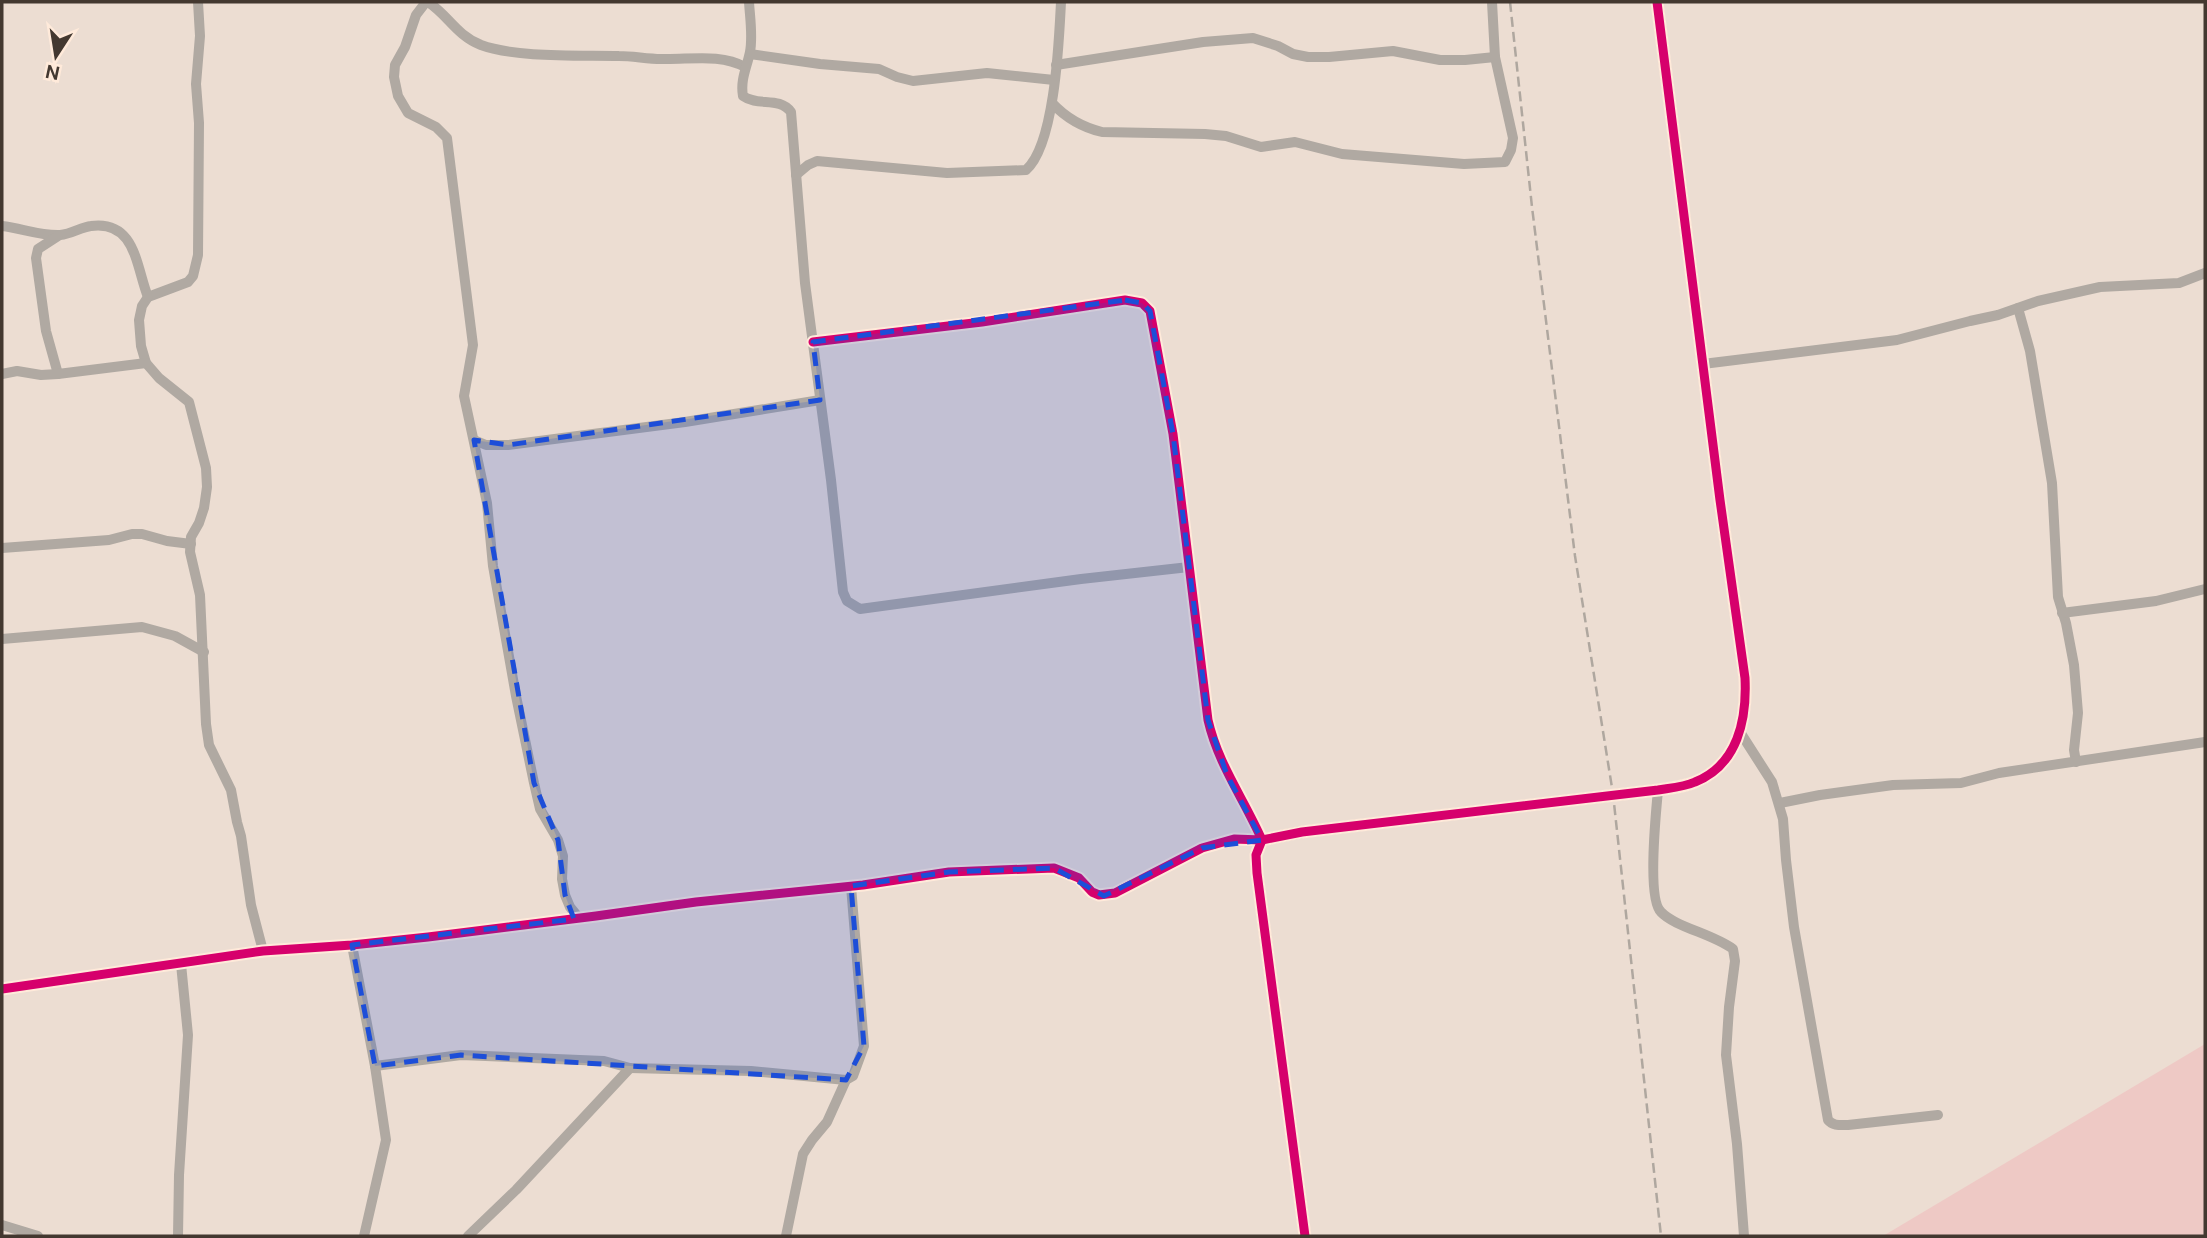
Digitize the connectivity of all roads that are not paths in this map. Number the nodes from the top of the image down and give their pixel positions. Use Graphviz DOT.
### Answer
graph roads {
  1 [pos="198,2"];
  2 [pos="427,2"];
  3 [pos="749,2"];
  4 [pos="1061,2"];
  5 [pos="1492,2"];
  6 [pos="1657,2"];
  7 [pos="750,54"];
  8 [pos="1495,57"];
  9 [pos="1056,65"];
  10 [pos="745,67"];
  11 [pos="1054,80"];
  12 [pos="1052,103"];
  13 [pos="796,175"];
  14 [pos="2,226"];
  15 [pos="58,235"];
  16 [pos="2205,274"];
  17 [pos="148,297"];
  18 [pos="2018,308"];
  19 [pos="813,342"];
  20 [pos="146,363"];
  21 [pos="1703,364"];
  22 [pos="58,373"];
  23 [pos="2,374"];
  24 [pos="820,400"];
  25 [pos="474,440"];
  26 [pos="191,544"];
  27 [pos="2,548"];
  28 [pos="1189,567"];
  29 [pos="2205,589"];
  30 [pos="2062,613"];
  31 [pos="2,639"];
  32 [pos="204,652"];
  33 [pos="1740,732"];
  34 [pos="2205,742"];
  35 [pos="2076,762"];
  36 [pos="1658,790"];
  37 [pos="1780,803"];
  38 [pos="1262,840"];
  39 [pos="851,886"];
  40 [pos="579,918"];
  41 [pos="352,945"];
  42 [pos="263,951"];
  43 [pos="181,964"];
  44 [pos="2,989"];
  45 [pos="375,1066"];
  46 [pos="630,1068"];
  47 [pos="846,1080"];
  48 [pos="1938,1115"];
  49 [pos="2,1225"];
  50 [pos="38,1236"];
  51 [pos="178,1236"];
  52 [pos="363,1236"];
  53 [pos="468,1236"];
  54 [pos="786,1236"];
  55 [pos="1305,1236"];
  56 [pos="1744,1236"];
  1 -- 17 [label="street"];
  2 -- 10 [label="street"];
  2 -- 25 [label="street"];
  3 -- 7 [label="street"];
  4 -- 9 [label="street"];
  5 -- 8 [label="street"];
  6 -- 21 [label="street"];
  7 -- 10 [label="street"];
  7 -- 11 [label="street"];
  8 -- 9 [label="street"];
  8 -- 12 [label="street"];
  9 -- 11 [label="street"];
  10 -- 13 [label="street"];
  11 -- 12 [label="street"];
  12 -- 13 [label="street"];
  13 -- 19 [label="street"];
  14 -- 15 [label="street"];
  15 -- 17 [label="street"];
  15 -- 22 [label="street"];
  16 -- 18 [label="street"];
  17 -- 20 [label="street"];
  18 -- 21 [label="street"];
  18 -- 30 [label="street"];
  19 -- 24 [label="street"];
  19 -- 28 [label="street"];
  20 -- 22 [label="street"];
  20 -- 26 [label="street"];
  21 -- 33 [label="street"];
  22 -- 23 [label="street"];
  24 -- 25 [label="street"];
  24 -- 28 [label="street"];
  25 -- 40 [label="street"];
  26 -- 27 [label="street"];
  26 -- 32 [label="street"];
  28 -- 38 [label="street"];
  29 -- 30 [label="street"];
  30 -- 35 [label="street"];
  31 -- 32 [label="street"];
  32 -- 42 [label="street"];
  33 -- 36 [label="street"];
  33 -- 37 [label="street"];
  34 -- 35 [label="street"];
  35 -- 37 [label="street"];
  36 -- 38 [label="street"];
  36 -- 56 [label="street"];
  37 -- 48 [label="street"];
  38 -- 39 [label="street"];
  38 -- 55 [label="street"];
  39 -- 40 [label="street"];
  39 -- 47 [label="street"];
  40 -- 41 [label="street"];
  41 -- 42 [label="street"];
  41 -- 45 [label="street"];
  42 -- 43 [label="street"];
  43 -- 44 [label="street"];
  43 -- 51 [label="street"];
  45 -- 46 [label="street"];
  45 -- 52 [label="street"];
  46 -- 47 [label="street"];
  46 -- 53 [label="street"];
  47 -- 54 [label="street"];
  49 -- 50 [label="street"];
}
